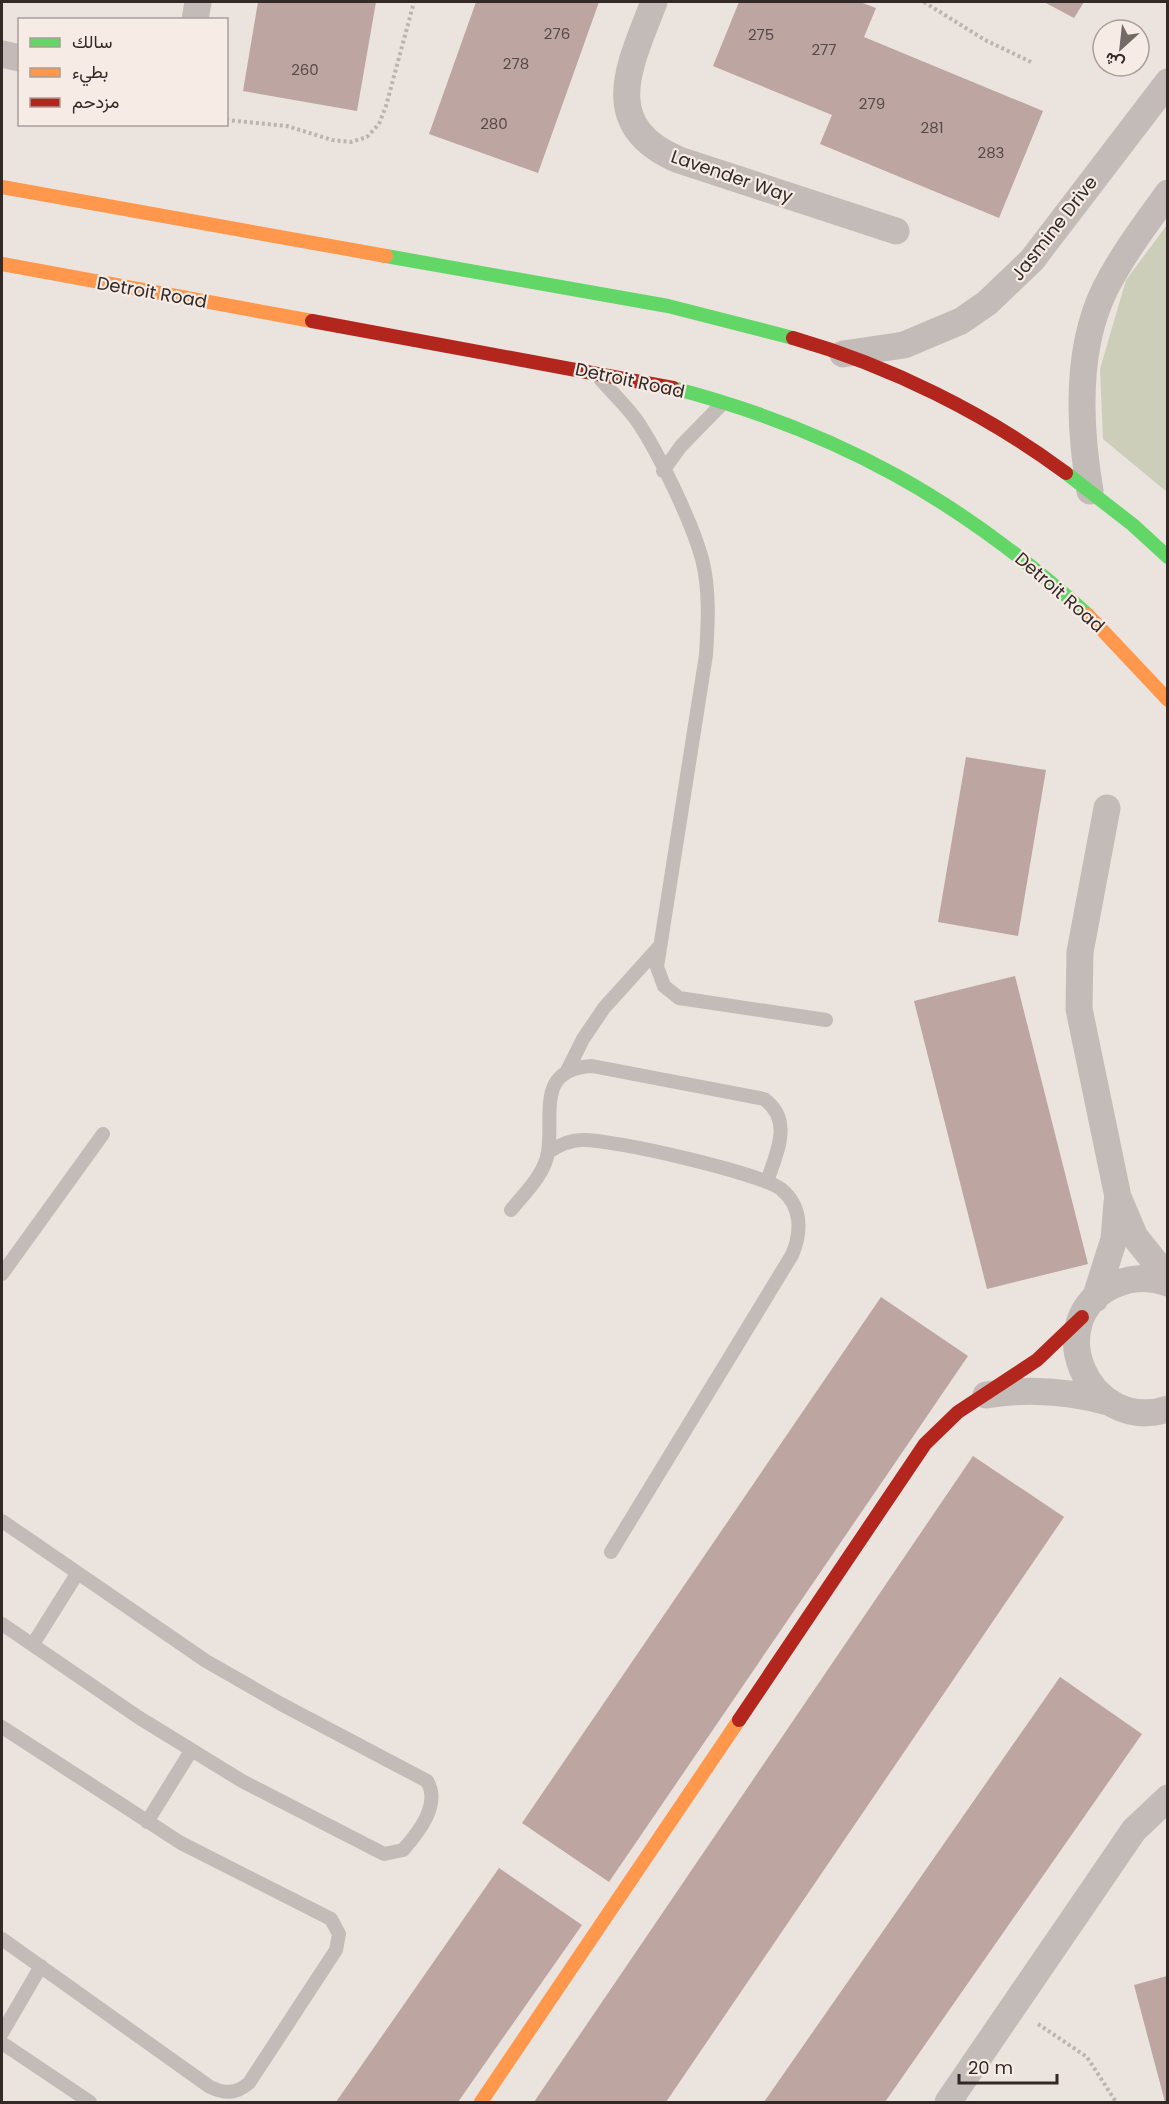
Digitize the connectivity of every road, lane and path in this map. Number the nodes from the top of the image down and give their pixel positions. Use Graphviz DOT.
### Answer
graph roads {
  1 [pos="198,2"];
  2 [pos="414,2"];
  3 [pos="654,2"];
  4 [pos="924,2"];
  5 [pos="195,18"];
  6 [pos="2,54"];
  7 [pos="18,58"];
  8 [pos="1031,62"];
  9 [pos="1167,82"];
  10 [pos="228,120"];
  11 [pos="2,187"];
  12 [pos="1167,193"];
  13 [pos="896,231"];
  14 [pos="2,264"];
  15 [pos="843,354"];
  16 [pos="594,373"];
  17 [pos="724,402"];
  18 [pos="663,471"];
  19 [pos="1090,491"];
  20 [pos="1167,557"];
  21 [pos="1167,700"];
  22 [pos="1107,808"];
  23 [pos="659,947"];
  24 [pos="826,1020"];
  25 [pos="566,1073"];
  26 [pos="103,1134"];
  27 [pos="548,1152"];
  28 [pos="767,1182"];
  29 [pos="1118,1197"];
  30 [pos="511,1210"];
  31 [pos="2,1274"];
  32 [pos="1167,1278"];
  33 [pos="1167,1283"];
  34 [pos="1088,1308"];
  35 [pos="976,1397"];
  36 [pos="1108,1402"];
  37 [pos="1167,1413"];
  38 [pos="2,1521"];
  39 [pos="611,1552"];
  40 [pos="77,1574"];
  41 [pos="2,1624"];
  42 [pos="33,1644"];
  43 [pos="2,1727"];
  44 [pos="191,1751"];
  45 [pos="1167,1798"];
  46 [pos="147,1822"];
  47 [pos="2,1939"];
  48 [pos="41,1966"];
  49 [pos="1012,2009"];
  50 [pos="2,2033"];
  51 [pos="2,2043"];
  52 [pos="90,2103"];
  53 [pos="481,2103"];
  54 [pos="948,2103"];
  55 [pos="1116,2103"];
  1 -- 5 [label="street"];
  2 -- 10 [label="path"];
  3 -- 13 [label="street, Lavender Way"];
  4 -- 8 [label="path"];
  6 -- 7 [label="street"];
  9 -- 15 [label="street, Jasmine Drive"];
  11 -- 15 [label="street"];
  12 -- 19 [label="street"];
  14 -- 16 [label="street, Detroit Road"];
  15 -- 19 [label="street"];
  16 -- 17 [label="street, Detroit Road"];
  16 -- 18 [label="lane"];
  17 -- 18 [label="lane"];
  17 -- 21 [label="street, Detroit Road"];
  18 -- 23 [label="lane"];
  19 -- 20 [label="street"];
  22 -- 29 [label="street"];
  23 -- 24 [label="lane"];
  23 -- 25 [label="lane"];
  25 -- 27 [label="lane"];
  25 -- 28 [label="lane"];
  26 -- 31 [label="lane"];
  27 -- 28 [label="lane"];
  27 -- 30 [label="lane"];
  28 -- 39 [label="lane"];
  29 -- 32 [label="street"];
  29 -- 34 [label="street"];
  33 -- 34 [label="street"];
  34 -- 35 [label="street"];
  34 -- 36 [label="street"];
  35 -- 36 [label="street"];
  35 -- 53 [label="street"];
  36 -- 37 [label="street"];
  38 -- 40 [label="lane"];
  40 -- 42 [label="lane"];
  40 -- 44 [label="lane"];
  41 -- 42 [label="lane"];
  42 -- 44 [label="lane"];
  43 -- 46 [label="lane"];
  44 -- 46 [label="lane"];
  45 -- 49 [label="street"];
  46 -- 48 [label="lane"];
  47 -- 48 [label="lane"];
  48 -- 50 [label="lane"];
  49 -- 54 [label="street"];
  49 -- 55 [label="path"];
  51 -- 52 [label="lane"];
}
